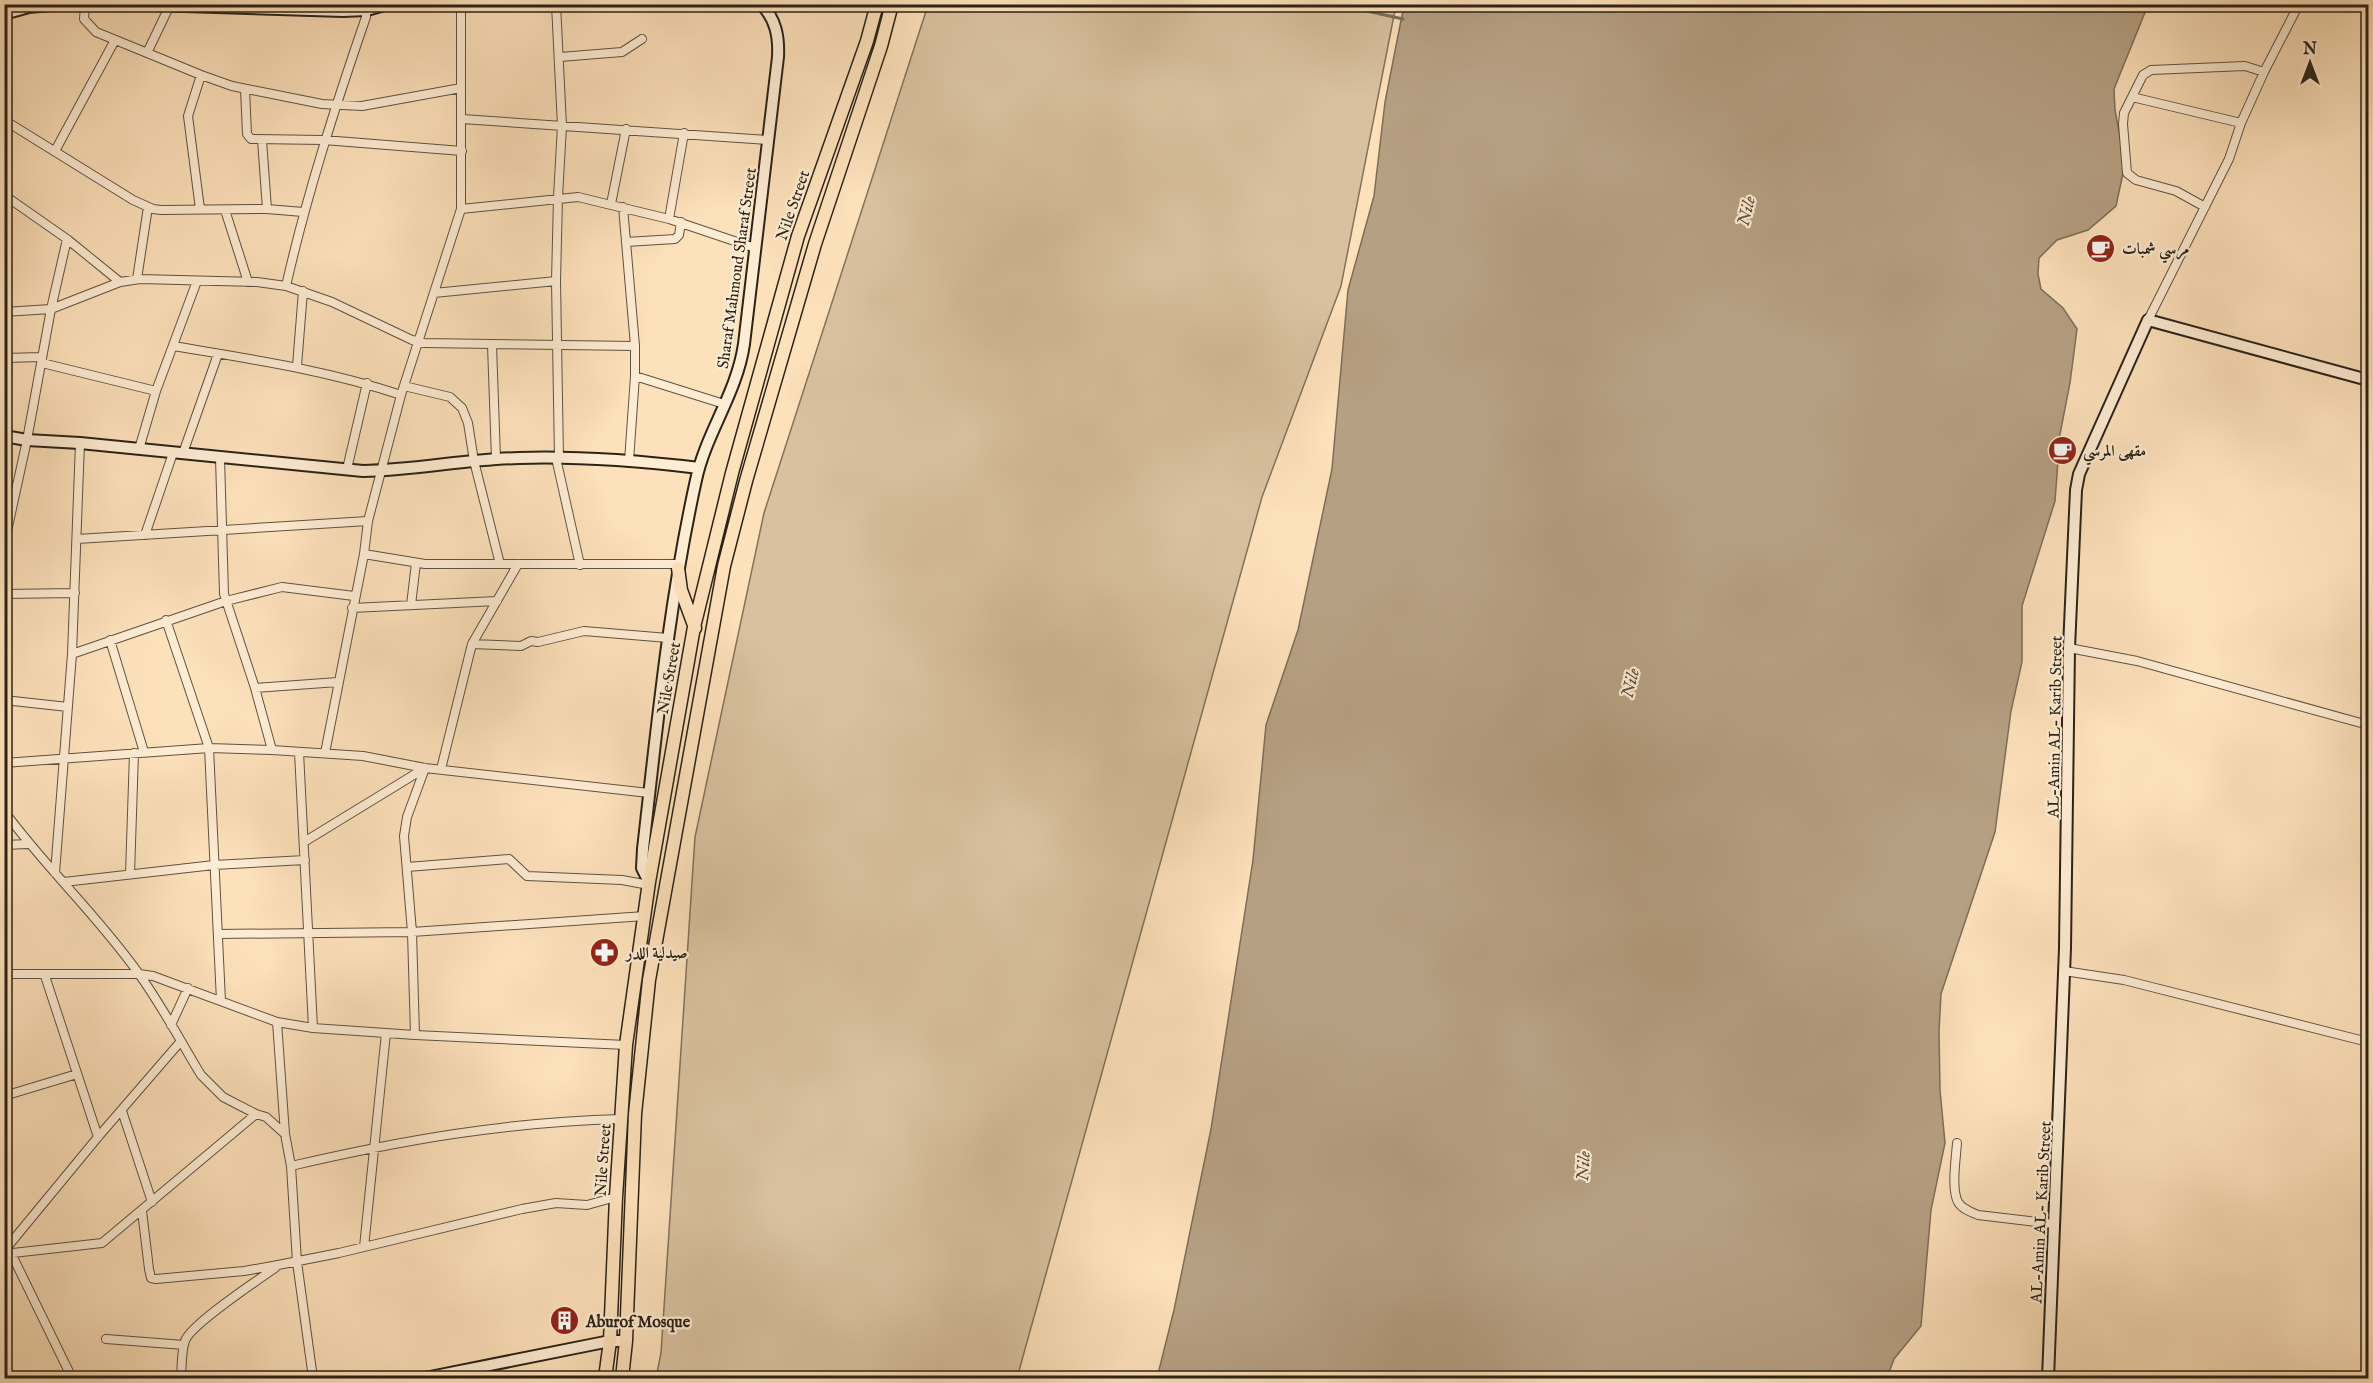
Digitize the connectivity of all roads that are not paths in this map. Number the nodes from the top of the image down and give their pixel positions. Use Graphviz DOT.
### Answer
graph roads {
  1 [pos="62,4"];
  2 [pos="85,4"];
  3 [pos="120,4"];
  4 [pos="388,4"];
  5 [pos="460,4"];
  6 [pos="556,4"];
  7 [pos="761,4"];
  8 [pos="877,4"];
  9 [pos="892,4"];
  10 [pos="2299,4"];
  11 [pos="135,5"];
  12 [pos="169,7"];
  13 [pos="247,7"];
  14 [pos="367,7"];
  15 [pos="4,14"];
  16 [pos="642,39"];
  17 [pos="115,40"];
  18 [pos="147,52"];
  19 [pos="560,57"];
  20 [pos="2264,72"];
  21 [pos="201,75"];
  22 [pos="461,88"];
  23 [pos="245,89"];
  24 [pos="2132,97"];
  25 [pos="336,106"];
  26 [pos="462,118"];
  27 [pos="4,120"];
  28 [pos="2241,123"];
  29 [pos="562,126"];
  30 [pos="626,129"];
  31 [pos="684,133"];
  32 [pos="262,140"];
  33 [pos="324,140"];
  34 [pos="768,140"];
  35 [pos="55,151"];
  36 [pos="462,151"];
  37 [pos="4,195"];
  38 [pos="558,197"];
  39 [pos="611,204"];
  40 [pos="148,207"];
  41 [pos="622,207"];
  42 [pos="2205,207"];
  43 [pos="200,208"];
  44 [pos="267,209"];
  45 [pos="461,209"];
  46 [pos="225,210"];
  47 [pos="303,212"];
  48 [pos="669,219"];
  49 [pos="681,222"];
  50 [pos="67,240"];
  51 [pos="626,242"];
  52 [pos="755,248"];
  53 [pos="137,279"];
  54 [pos="197,281"];
  55 [pos="556,281"];
  56 [pos="120,282"];
  57 [pos="248,282"];
  58 [pos="286,286"];
  59 [pos="303,291"];
  60 [pos="434,293"];
  61 [pos="51,309"];
  62 [pos="4,312"];
  63 [pos="2148,320"];
  64 [pos="417,342"];
  65 [pos="492,345"];
  66 [pos="556,345"];
  67 [pos="172,346"];
  68 [pos="636,346"];
  69 [pos="218,354"];
  70 [pos="4,358"];
  71 [pos="42,360"];
  72 [pos="297,366"];
  73 [pos="635,376"];
  74 [pos="2368,381"];
  75 [pos="367,383"];
  76 [pos="404,386"];
  77 [pos="156,392"];
  78 [pos="401,395"];
  79 [pos="724,404"];
  80 [pos="4,436"];
  81 [pos="27,440"];
  82 [pos="80,443"];
  83 [pos="139,449"];
  84 [pos="178,453"];
  85 [pos="220,458"];
  86 [pos="558,458"];
  87 [pos="496,459"];
  88 [pos="474,461"];
  89 [pos="629,461"];
  90 [pos="699,468"];
  91 [pos="347,469"];
  92 [pos="380,471"];
  93 [pos="368,521"];
  94 [pos="6,530"];
  95 [pos="222,530"];
  96 [pos="145,535"];
  97 [pos="77,538"];
  98 [pos="4,545"];
  99 [pos="364,554"];
  100 [pos="416,563"];
  101 [pos="500,564"];
  102 [pos="518,564"];
  103 [pos="580,565"];
  104 [pos="679,566"];
  105 [pos="75,593"];
  106 [pos="4,594"];
  107 [pos="354,596"];
  108 [pos="226,600"];
  109 [pos="497,600"];
  110 [pos="411,605"];
  111 [pos="352,608"];
  112 [pos="166,620"];
  113 [pos="694,627"];
  114 [pos="668,638"];
  115 [pos="110,640"];
  116 [pos="472,644"];
  117 [pos="2069,648"];
  118 [pos="72,654"];
  119 [pos="707,657"];
  120 [pos="338,682"];
  121 [pos="255,688"];
  122 [pos="4,700"];
  123 [pos="68,707"];
  124 [pos="2368,725"];
  125 [pos="209,748"];
  126 [pos="272,750"];
  127 [pos="144,752"];
  128 [pos="299,752"];
  129 [pos="134,753"];
  130 [pos="325,753"];
  131 [pos="64,759"];
  132 [pos="4,763"];
  133 [pos="425,768"];
  134 [pos="441,769"];
  135 [pos="649,793"];
  136 [pos="4,811"];
  137 [pos="304,842"];
  138 [pos="28,844"];
  139 [pos="4,845"];
  140 [pos="305,860"];
  141 [pos="214,865"];
  142 [pos="407,867"];
  143 [pos="55,873"];
  144 [pos="130,874"];
  145 [pos="64,882"];
  146 [pos="649,884"];
  147 [pos="645,916"];
  148 [pos="412,932"];
  149 [pos="309,933"];
  150 [pos="218,934"];
  151 [pos="2064,970"];
  152 [pos="4,974"];
  153 [pos="139,974"];
  154 [pos="45,976"];
  155 [pos="188,988"];
  156 [pos="220,1001"];
  157 [pos="277,1022"];
  158 [pos="171,1025"];
  159 [pos="313,1028"];
  160 [pos="386,1033"];
  161 [pos="415,1035"];
  162 [pos="180,1041"];
  163 [pos="2368,1042"];
  164 [pos="626,1045"];
  165 [pos="77,1074"];
  166 [pos="4,1096"];
  167 [pos="122,1111"];
  168 [pos="256,1114"];
  169 [pos="621,1119"];
  170 [pos="285,1134"];
  171 [pos="98,1137"];
  172 [pos="1957,1143"];
  173 [pos="376,1146"];
  174 [pos="291,1166"];
  175 [pos="616,1197"];
  176 [pos="152,1202"];
  177 [pos="142,1211"];
  178 [pos="2054,1224"];
  179 [pos="364,1247"];
  180 [pos="7,1253"];
  181 [pos="297,1262"];
  182 [pos="278,1265"];
  183 [pos="105,1339"];
  184 [pos="610,1341"];
  185 [pos="626,1341"];
  186 [pos="184,1346"];
  187 [pos="461,1375"];
  188 [pos="72,1378"];
  189 [pos="181,1378"];
  190 [pos="313,1378"];
  191 [pos="425,1378"];
  192 [pos="606,1378"];
  193 [pos="622,1378"];
  194 [pos="2048,1378"];
  1 -- 15 [label="street"];
  2 -- 17 [label="street"];
  3 -- 11 [label="street"];
  4 -- 14 [label="street"];
  5 -- 22 [label="street"];
  6 -- 19 [label="street"];
  7 -- 34 [label="street, Sharaf Mahmoud Sharaf Street"];
  8 -- 113 [label="main road, Nile Street"];
  9 -- 119 [label="main road, Nile Street"];
  10 -- 20 [label="street"];
  11 -- 12 [label="street"];
  12 -- 13 [label="street"];
  12 -- 18 [label="street"];
  13 -- 14 [label="street"];
  14 -- 25 [label="street"];
  16 -- 19 [label="street"];
  17 -- 18 [label="street"];
  17 -- 35 [label="street"];
  18 -- 21 [label="street"];
  19 -- 29 [label="street"];
  20 -- 24 [label="street"];
  20 -- 28 [label="street"];
  21 -- 23 [label="street"];
  21 -- 43 [label="street"];
  22 -- 25 [label="street"];
  22 -- 26 [label="street"];
  23 -- 25 [label="street"];
  23 -- 32 [label="street"];
  24 -- 28 [label="street"];
  24 -- 42 [label="street"];
  25 -- 33 [label="street"];
  26 -- 29 [label="street"];
  26 -- 36 [label="street"];
  27 -- 35 [label="street"];
  28 -- 42 [label="street"];
  29 -- 30 [label="street"];
  29 -- 38 [label="street"];
  30 -- 31 [label="street"];
  30 -- 39 [label="street"];
  31 -- 34 [label="street"];
  31 -- 48 [label="street"];
  32 -- 33 [label="street"];
  32 -- 44 [label="street"];
  33 -- 36 [label="street"];
  33 -- 47 [label="street"];
  34 -- 52 [label="street, Sharaf Mahmoud Sharaf Street"];
  35 -- 40 [label="street"];
  36 -- 45 [label="street"];
  37 -- 50 [label="street"];
  38 -- 39 [label="street"];
  38 -- 45 [label="street"];
  38 -- 55 [label="street"];
  39 -- 41 [label="street"];
  40 -- 43 [label="street"];
  40 -- 53 [label="street"];
  41 -- 48 [label="street"];
  41 -- 51 [label="street"];
  42 -- 63 [label="street"];
  43 -- 46 [label="street"];
  44 -- 46 [label="street"];
  44 -- 47 [label="street"];
  45 -- 60 [label="street"];
  46 -- 57 [label="street"];
  47 -- 58 [label="street"];
  48 -- 49 [label="street"];
  49 -- 51 [label="street"];
  49 -- 52 [label="street"];
  50 -- 56 [label="street"];
  50 -- 61 [label="street"];
  51 -- 68 [label="street"];
  52 -- 79 [label="street, Sharaf Mahmoud Sharaf Street"];
  53 -- 54 [label="street"];
  53 -- 56 [label="street"];
  54 -- 57 [label="street"];
  54 -- 67 [label="street"];
  55 -- 60 [label="street"];
  55 -- 66 [label="street"];
  56 -- 61 [label="street"];
  57 -- 58 [label="street"];
  58 -- 59 [label="street"];
  59 -- 64 [label="street"];
  59 -- 72 [label="street"];
  60 -- 64 [label="street"];
  61 -- 62 [label="street"];
  61 -- 71 [label="street"];
  63 -- 74 [label="street"];
  63 -- 117 [label="street, AL-Amin AL- Karib Street"];
  64 -- 65 [label="street"];
  64 -- 76 [label="street"];
  65 -- 66 [label="street"];
  65 -- 87 [label="street"];
  66 -- 68 [label="street"];
  66 -- 86 [label="street"];
  67 -- 69 [label="street"];
  67 -- 77 [label="street"];
  68 -- 73 [label="street"];
  69 -- 72 [label="street"];
  69 -- 84 [label="street"];
  70 -- 71 [label="street"];
  71 -- 77 [label="street"];
  71 -- 81 [label="street"];
  72 -- 75 [label="street"];
  73 -- 79 [label="street"];
  73 -- 89 [label="street"];
  75 -- 78 [label="street"];
  75 -- 91 [label="street"];
  76 -- 78 [label="street"];
  76 -- 88 [label="street"];
  77 -- 83 [label="street"];
  78 -- 92 [label="street"];
  79 -- 90 [label="street, Sharaf Mahmoud Sharaf Street"];
  80 -- 81 [label="street"];
  81 -- 82 [label="street"];
  81 -- 94 [label="street"];
  82 -- 83 [label="street"];
  82 -- 97 [label="street"];
  83 -- 84 [label="street"];
  84 -- 85 [label="street"];
  84 -- 96 [label="street"];
  85 -- 91 [label="street"];
  85 -- 95 [label="street"];
  86 -- 87 [label="street"];
  86 -- 89 [label="street"];
  86 -- 103 [label="street"];
  87 -- 88 [label="street"];
  88 -- 92 [label="street"];
  88 -- 101 [label="street"];
  89 -- 90 [label="street"];
  90 -- 104 [label="street, Sharaf Mahmoud Sharaf Street"];
  91 -- 92 [label="street"];
  92 -- 93 [label="street"];
  93 -- 95 [label="street"];
  93 -- 99 [label="street"];
  94 -- 98 [label="street"];
  95 -- 96 [label="street"];
  95 -- 108 [label="street"];
  96 -- 97 [label="street"];
  97 -- 105 [label="street"];
  99 -- 100 [label="street"];
  99 -- 107 [label="street"];
  100 -- 101 [label="street"];
  100 -- 110 [label="street"];
  101 -- 102 [label="street"];
  102 -- 103 [label="street"];
  102 -- 109 [label="street"];
  103 -- 104 [label="street"];
  104 -- 113 [label="main road"];
  104 -- 114 [label="street, Sharaf Mahmoud Sharaf Street"];
  105 -- 106 [label="street"];
  105 -- 118 [label="street"];
  107 -- 108 [label="street"];
  107 -- 111 [label="street"];
  108 -- 112 [label="street"];
  108 -- 121 [label="street"];
  109 -- 110 [label="street"];
  109 -- 116 [label="street"];
  110 -- 111 [label="street"];
  111 -- 120 [label="street"];
  112 -- 115 [label="street"];
  112 -- 125 [label="street"];
  113 -- 119 [label="main road"];
  113 -- 146 [label="main road, Nile Street"];
  114 -- 116 [label="street"];
  114 -- 135 [label="street, Sharaf Mahmoud Sharaf Street"];
  115 -- 118 [label="street"];
  115 -- 127 [label="street"];
  116 -- 134 [label="street"];
  117 -- 124 [label="street"];
  117 -- 151 [label="street, AL-Amin AL- Karib Street"];
  118 -- 123 [label="street"];
  119 -- 185 [label="main road, Nile Street"];
  120 -- 121 [label="street"];
  120 -- 130 [label="street"];
  121 -- 126 [label="street"];
  122 -- 123 [label="street"];
  123 -- 131 [label="street"];
  125 -- 126 [label="street"];
  125 -- 127 [label="street"];
  125 -- 141 [label="street"];
  126 -- 128 [label="street"];
  127 -- 129 [label="street"];
  128 -- 130 [label="street"];
  128 -- 137 [label="street"];
  129 -- 131 [label="street"];
  129 -- 144 [label="street"];
  130 -- 133 [label="street"];
  131 -- 132 [label="street"];
  131 -- 143 [label="street"];
  133 -- 134 [label="street"];
  133 -- 137 [label="street"];
  133 -- 142 [label="street"];
  134 -- 135 [label="street"];
  135 -- 146 [label="street, Sharaf Mahmoud Sharaf Street"];
  136 -- 138 [label="street"];
  137 -- 140 [label="street"];
  138 -- 139 [label="street"];
  138 -- 143 [label="street"];
  140 -- 141 [label="street"];
  140 -- 149 [label="street"];
  141 -- 144 [label="street"];
  141 -- 150 [label="street"];
  142 -- 146 [label="street"];
  142 -- 148 [label="street"];
  143 -- 145 [label="street"];
  144 -- 145 [label="street"];
  145 -- 153 [label="street"];
  146 -- 147 [label="main road, Nile Street"];
  147 -- 148 [label="street"];
  147 -- 164 [label="main road, Nile Street"];
  148 -- 149 [label="street"];
  148 -- 161 [label="street"];
  149 -- 150 [label="street"];
  149 -- 159 [label="street"];
  150 -- 156 [label="street"];
  151 -- 163 [label="street"];
  151 -- 178 [label="street, AL-Amin AL- Karib Street"];
  152 -- 154 [label="street"];
  153 -- 154 [label="street"];
  153 -- 155 [label="street"];
  153 -- 158 [label="street"];
  154 -- 165 [label="street"];
  155 -- 156 [label="street"];
  155 -- 158 [label="street"];
  156 -- 157 [label="street"];
  157 -- 159 [label="street"];
  157 -- 170 [label="street"];
  158 -- 162 [label="street"];
  159 -- 160 [label="street"];
  160 -- 161 [label="street"];
  160 -- 173 [label="street"];
  161 -- 164 [label="street"];
  162 -- 167 [label="street"];
  162 -- 168 [label="street"];
  164 -- 169 [label="main road, Nile Street"];
  165 -- 166 [label="street"];
  165 -- 171 [label="street"];
  167 -- 171 [label="street"];
  167 -- 176 [label="street"];
  168 -- 170 [label="street"];
  168 -- 176 [label="street"];
  169 -- 173 [label="street"];
  169 -- 175 [label="main road, Nile Street"];
  170 -- 174 [label="street"];
  171 -- 180 [label="street"];
  172 -- 178 [label="street"];
  173 -- 174 [label="street"];
  173 -- 179 [label="street"];
  174 -- 181 [label="street"];
  175 -- 179 [label="street"];
  175 -- 184 [label="main road, Nile Street"];
  176 -- 177 [label="street"];
  177 -- 180 [label="street"];
  177 -- 182 [label="street"];
  178 -- 194 [label="street, AL-Amin AL- Karib Street"];
  179 -- 181 [label="street"];
  180 -- 188 [label="street"];
  181 -- 182 [label="street"];
  181 -- 190 [label="street"];
  182 -- 186 [label="street"];
  183 -- 186 [label="street"];
  184 -- 185 [label="street"];
  184 -- 187 [label="street"];
  184 -- 192 [label="main road, Nile Street"];
  185 -- 193 [label="main road, Nile Street"];
  186 -- 189 [label="street"];
  187 -- 191 [label="street"];
}
